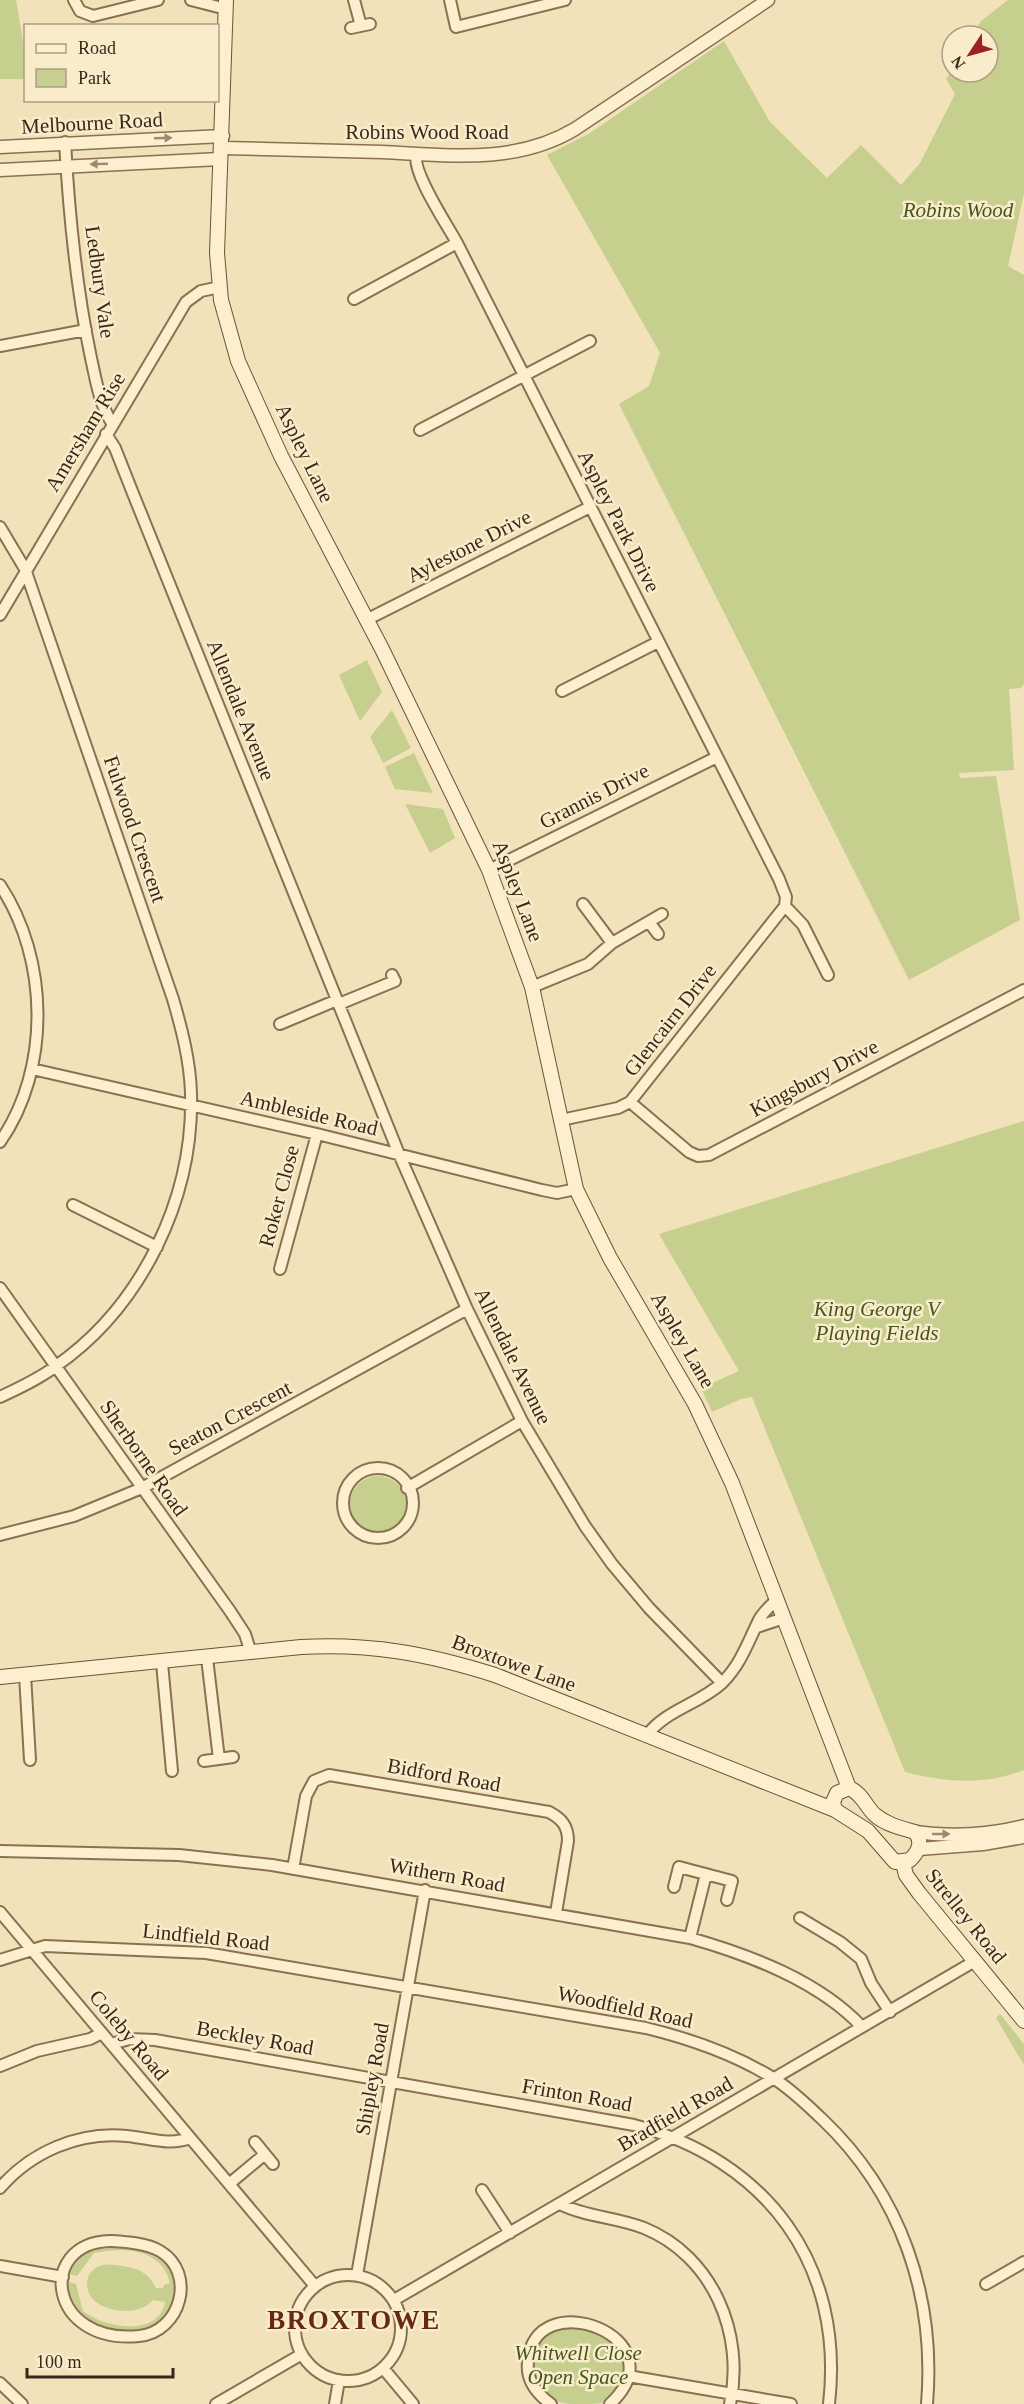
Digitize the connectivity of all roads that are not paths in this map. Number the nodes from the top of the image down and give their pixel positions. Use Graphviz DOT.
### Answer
graph roads {
  1 [pos="74,0"];
  2 [pos="158,0"];
  3 [pos="191,0"];
  4 [pos="354,0"];
  5 [pos="450,0"];
  6 [pos="565,0"];
  7 [pos="768,0"];
  8 [pos="226,4"];
  9 [pos="360,26"];
  10 [pos="66,142"];
  11 [pos="0,147"];
  12 [pos="221,148"];
  13 [pos="417,154"];
  14 [pos="67,166"];
  15 [pos="0,170"];
  16 [pos="457,243"];
  17 [pos="220,287"];
  18 [pos="354,299"];
  19 [pos="86,330"];
  20 [pos="590,340"];
  21 [pos="0,346"];
  22 [pos="524,376"];
  23 [pos="112,423"];
  24 [pos="420,430"];
  25 [pos="106,435"];
  26 [pos="590,507"];
  27 [pos="0,527"];
  28 [pos="25,569"];
  29 [pos="0,615"];
  30 [pos="366,620"];
  31 [pos="658,642"];
  32 [pos="562,691"];
  33 [pos="717,756"];
  34 [pos="489,870"];
  35 [pos="0,885"];
  36 [pos="583,904"];
  37 [pos="785,906"];
  38 [pos="662,914"];
  39 [pos="650,922"];
  40 [pos="658,934"];
  41 [pos="612,943"];
  42 [pos="392,975"];
  43 [pos="828,975"];
  44 [pos="532,987"];
  45 [pos="1024,990"];
  46 [pos="338,1002"];
  47 [pos="280,1024"];
  48 [pos="32,1069"];
  49 [pos="630,1102"];
  50 [pos="191,1105"];
  51 [pos="561,1120"];
  52 [pos="316,1134"];
  53 [pos="0,1142"];
  54 [pos="399,1154"];
  55 [pos="576,1190"];
  56 [pos="73,1205"];
  57 [pos="157,1247"];
  58 [pos="280,1269"];
  59 [pos="0,1288"];
  60 [pos="467,1309"];
  61 [pos="56,1367"];
  62 [pos="0,1397"];
  63 [pos="522,1421"];
  64 [pos="142,1488"];
  65 [pos="407,1488"];
  66 [pos="0,1535"];
  67 [pos="777,1599"];
  68 [pos="784,1618"];
  69 [pos="757,1628"];
  70 [pos="252,1653"];
  71 [pos="207,1658"];
  72 [pos="162,1663"];
  73 [pos="25,1675"];
  74 [pos="0,1677"];
  75 [pos="722,1683"];
  76 [pos="647,1735"];
  77 [pos="233,1757"];
  78 [pos="219,1759"];
  79 [pos="30,1760"];
  80 [pos="204,1761"];
  81 [pos="172,1771"];
  82 [pos="849,1788"];
  83 [pos="835,1810"];
  84 [pos="1024,1826"];
  85 [pos="915,1832"];
  86 [pos="1024,1837"];
  87 [pos="919,1849"];
  88 [pos="0,1851"];
  89 [pos="903,1863"];
  90 [pos="293,1869"];
  91 [pos="706,1874"];
  92 [pos="674,1887"];
  93 [pos="425,1890"];
  94 [pos="727,1900"];
  95 [pos="0,1912"];
  96 [pos="556,1913"];
  97 [pos="801,1918"];
  98 [pos="690,1938"];
  99 [pos="32,1949"];
  100 [pos="0,1960"];
  101 [pos="975,1961"];
  102 [pos="408,1987"];
  103 [pos="890,2012"];
  104 [pos="1024,2020"];
  105 [pos="862,2027"];
  106 [pos="102,2033"];
  107 [pos="111,2044"];
  108 [pos="0,2066"];
  109 [pos="775,2079"];
  110 [pos="392,2082"];
  111 [pos="190,2138"];
  112 [pos="674,2138"];
  113 [pos="255,2142"];
  114 [pos="265,2154"];
  115 [pos="273,2164"];
  116 [pos="229,2184"];
  117 [pos="0,2188"];
  118 [pos="482,2190"];
  119 [pos="560,2204"];
  120 [pos="510,2233"];
  121 [pos="1024,2262"];
  122 [pos="0,2266"];
  123 [pos="357,2275"];
  124 [pos="63,2277"];
  125 [pos="986,2284"];
  126 [pos="315,2286"];
  127 [pos="394,2300"];
  128 [pos="302,2354"];
  129 [pos="383,2368"];
  130 [pos="628,2376"];
  131 [pos="339,2380"];
  132 [pos="0,2384"];
  133 [pos="731,2399"];
  134 [pos="22,2404"];
  135 [pos="216,2404"];
  136 [pos="335,2404"];
  137 [pos="413,2404"];
  138 [pos="551,2404"];
  139 [pos="610,2404"];
  140 [pos="791,2404"];
  141 [pos="829,2404"];
  142 [pos="927,2404"];
  1 -- 2 [label="street"];
  3 -- 8 [label="street"];
  4 -- 9 [label="street"];
  5 -- 6 [label="street"];
  7 -- 13 [label="street, Robins Wood Road"];
  8 -- 12 [label="main road, Aspley Lane"];
  10 -- 11 [label="street, Melbourne Road"];
  10 -- 12 [label="street, Melbourne Road, one-way"];
  10 -- 14 [label="street, Ledbury Vale"];
  12 -- 13 [label="street, Robins Wood Road"];
  12 -- 14 [label="street, Melbourne Road, one-way"];
  12 -- 17 [label="main road, Aspley Lane"];
  13 -- 16 [label="street, Aspley Park Drive"];
  14 -- 15 [label="street, Melbourne Road"];
  14 -- 19 [label="street, Ledbury Vale"];
  16 -- 18 [label="street"];
  16 -- 22 [label="street, Aspley Park Drive"];
  17 -- 23 [label="street, Amersham Rise"];
  17 -- 30 [label="main road, Aspley Lane"];
  19 -- 21 [label="street"];
  19 -- 23 [label="street, Ledbury Vale"];
  20 -- 22 [label="street"];
  22 -- 24 [label="street"];
  22 -- 26 [label="street, Aspley Park Drive"];
  23 -- 25 [label="street, Amersham Rise"];
  25 -- 28 [label="street, Amersham Rise"];
  25 -- 46 [label="street, Allendale Avenue"];
  26 -- 30 [label="street, Aylestone Drive"];
  26 -- 31 [label="street, Aspley Park Drive"];
  27 -- 28 [label="street, Fulwood Crescent"];
  28 -- 29 [label="street, Amersham Rise"];
  28 -- 50 [label="street, Fulwood Crescent"];
  30 -- 34 [label="main road, Aspley Lane"];
  31 -- 32 [label="street"];
  31 -- 33 [label="street, Aspley Park Drive"];
  33 -- 34 [label="street, Grannis Drive"];
  33 -- 37 [label="street, Aspley Park Drive"];
  34 -- 44 [label="main road, Aspley Lane"];
  35 -- 48 [label="street"];
  36 -- 41 [label="street"];
  37 -- 43 [label="street"];
  37 -- 49 [label="street, Glencairn Drive"];
  38 -- 39 [label="street"];
  39 -- 40 [label="street"];
  39 -- 41 [label="street"];
  41 -- 44 [label="street"];
  42 -- 46 [label="street"];
  44 -- 51 [label="main road, Aspley Lane"];
  45 -- 49 [label="street, Kingsbury Drive"];
  46 -- 47 [label="street"];
  46 -- 54 [label="street, Allendale Avenue"];
  48 -- 50 [label="street, Ambleside Road"];
  48 -- 53 [label="street"];
  49 -- 51 [label="street, Glencairn Drive"];
  50 -- 52 [label="street, Ambleside Road"];
  50 -- 57 [label="street, Fulwood Crescent"];
  51 -- 55 [label="main road, Aspley Lane"];
  52 -- 54 [label="street, Ambleside Road"];
  52 -- 58 [label="street, Roker Close"];
  54 -- 55 [label="street, Ambleside Road"];
  54 -- 60 [label="street, Allendale Avenue"];
  55 -- 67 [label="main road, Aspley Lane"];
  56 -- 57 [label="street"];
  57 -- 61 [label="street, Fulwood Crescent"];
  59 -- 61 [label="street, Sherborne Road"];
  60 -- 63 [label="street, Allendale Avenue"];
  60 -- 64 [label="street, Seaton Crescent"];
  61 -- 62 [label="street, Fulwood Crescent"];
  61 -- 64 [label="street, Sherborne Road"];
  63 -- 65 [label="street"];
  63 -- 75 [label="street, Allendale Avenue"];
  64 -- 66 [label="street, Seaton Crescent"];
  64 -- 70 [label="street, Sherborne Road"];
  65 -- 65 [label="street"];
  67 -- 68 [label="main road, Aspley Lane"];
  67 -- 69 [label="street"];
  68 -- 69 [label="street"];
  68 -- 82 [label="main road, Aspley Lane"];
  69 -- 75 [label="street"];
  70 -- 71 [label="main road, Broxtowe Lane"];
  70 -- 76 [label="main road, Broxtowe Lane"];
  71 -- 72 [label="main road, Broxtowe Lane"];
  71 -- 78 [label="street"];
  72 -- 73 [label="main road, Broxtowe Lane"];
  72 -- 81 [label="street"];
  73 -- 74 [label="main road, Broxtowe Lane"];
  73 -- 79 [label="street"];
  75 -- 76 [label="street"];
  76 -- 83 [label="main road, Broxtowe Lane"];
  77 -- 78 [label="street"];
  78 -- 80 [label="street"];
  82 -- 83 [label="main road"];
  82 -- 85 [label="main road"];
  83 -- 89 [label="main road, Broxtowe Lane"];
  85 -- 84 [label="street, one-way"];
  85 -- 87 [label="main road"];
  86 -- 87 [label="street"];
  87 -- 89 [label="main road"];
  88 -- 90 [label="street, Withern Road"];
  89 -- 101 [label="main road, Strelley Road"];
  90 -- 93 [label="street, Withern Road"];
  90 -- 96 [label="street, Bidford Road"];
  91 -- 92 [label="street"];
  91 -- 94 [label="street"];
  91 -- 98 [label="street"];
  93 -- 96 [label="street, Withern Road"];
  93 -- 102 [label="street, Shipley Road"];
  95 -- 99 [label="street, Coleby Road"];
  96 -- 98 [label="street, Withern Road"];
  97 -- 103 [label="street"];
  98 -- 105 [label="street, Withern Road"];
  99 -- 100 [label="street, Lindfield Road"];
  99 -- 102 [label="street, Lindfield Road"];
  99 -- 106 [label="street, Coleby Road"];
  101 -- 103 [label="street, Bradfield Road"];
  101 -- 104 [label="main road, Strelley Road"];
  102 -- 109 [label="street, Woodfield Road"];
  102 -- 110 [label="street, Shipley Road"];
  103 -- 105 [label="street, Bradfield Road"];
  105 -- 109 [label="street, Bradfield Road"];
  106 -- 107 [label="street, Coleby Road"];
  106 -- 108 [label="street"];
  107 -- 110 [label="street, Beckley Road"];
  107 -- 111 [label="street, Coleby Road"];
  109 -- 112 [label="street, Bradfield Road"];
  109 -- 142 [label="street, Woodfield Road"];
  110 -- 112 [label="street, Frinton Road"];
  110 -- 123 [label="street, Shipley Road"];
  111 -- 116 [label="street, Coleby Road"];
  111 -- 117 [label="street"];
  112 -- 119 [label="street, Bradfield Road"];
  112 -- 141 [label="street, Frinton Road"];
  113 -- 114 [label="street"];
  114 -- 115 [label="street"];
  114 -- 116 [label="street"];
  116 -- 126 [label="street, Coleby Road"];
  118 -- 120 [label="street"];
  119 -- 120 [label="street, Bradfield Road"];
  119 -- 133 [label="street"];
  120 -- 127 [label="street, Bradfield Road"];
  121 -- 125 [label="street"];
  122 -- 124 [label="street"];
  123 -- 126 [label="street"];
  123 -- 127 [label="street"];
  124 -- 124 [label="street"];
  126 -- 128 [label="street"];
  127 -- 129 [label="street"];
  128 -- 131 [label="street"];
  128 -- 135 [label="street"];
  129 -- 131 [label="street"];
  129 -- 137 [label="street"];
  130 -- 133 [label="street"];
  130 -- 138 [label="street"];
  130 -- 139 [label="street"];
  131 -- 136 [label="street"];
  132 -- 134 [label="street"];
  133 -- 140 [label="street"];
}
